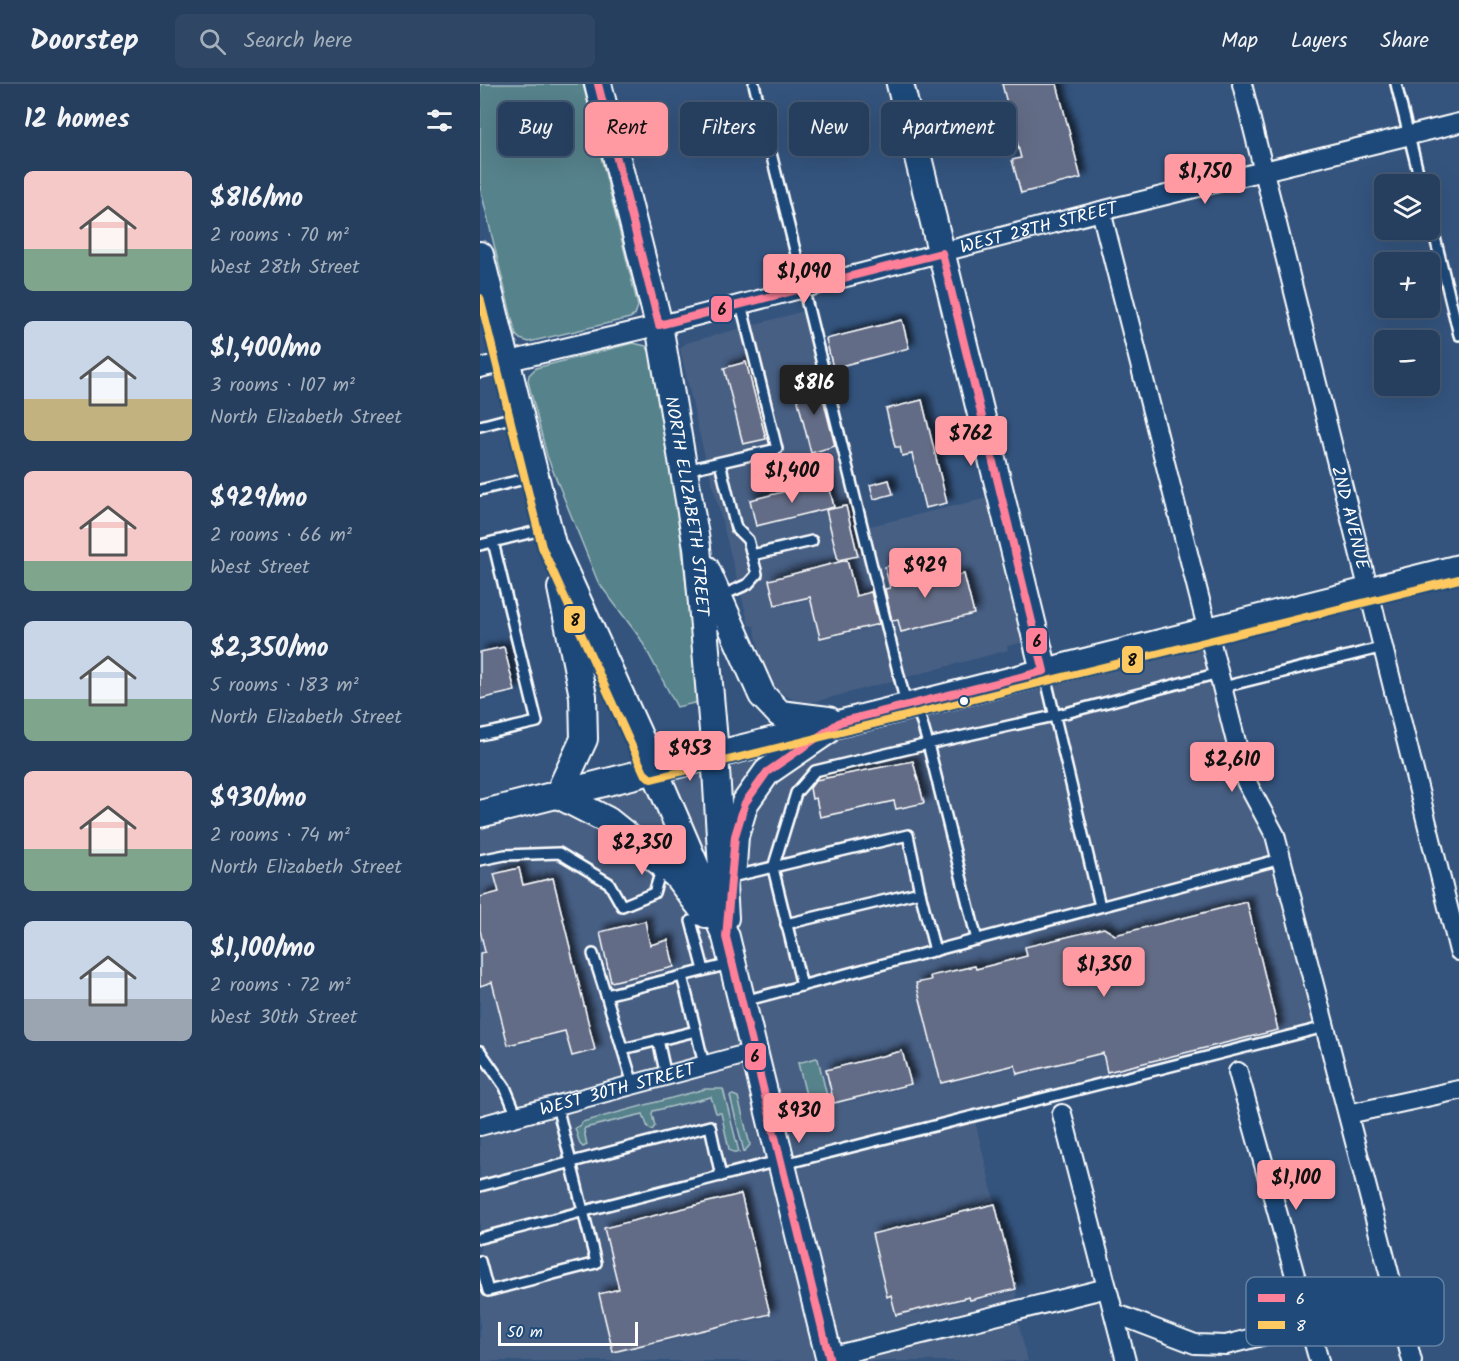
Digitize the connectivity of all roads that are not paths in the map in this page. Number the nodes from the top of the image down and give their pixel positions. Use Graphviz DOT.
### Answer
graph roads {
  1 [pos="598,84"];
  2 [pos="754,84"];
  3 [pos="900,84"];
  4 [pos="1242,84"];
  5 [pos="1396,84"];
  6 [pos="1459,123"];
  7 [pos="1409,135"];
  8 [pos="1264,172"];
  9 [pos="1419,174"];
  10 [pos="1101,211"];
  11 [pos="1436,240"];
  12 [pos="942,253"];
  13 [pos="480,255"];
  14 [pos="804,287"];
  15 [pos="741,304"];
  16 [pos="486,305"];
  17 [pos="659,325"];
  18 [pos="1459,335"];
  19 [pos="506,362"];
  20 [pos="480,368"];
  21 [pos="520,416"];
  22 [pos="480,426"];
  23 [pos="720,462"];
  24 [pos="684,471"];
  25 [pos="535,477"];
  26 [pos="480,490"];
  27 [pos="550,536"];
  28 [pos="812,541"];
  29 [pos="493,542"];
  30 [pos="480,545"];
  31 [pos="697,547"];
  32 [pos="752,555"];
  33 [pos="1459,568"];
  34 [pos="1370,591"];
  35 [pos="718,598"];
  36 [pos="1209,630"];
  37 [pos="1384,647"];
  38 [pos="1044,671"];
  39 [pos="1221,680"];
  40 [pos="911,705"];
  41 [pos="1054,716"];
  42 [pos="840,722"];
  43 [pos="480,735"];
  44 [pos="928,744"];
  45 [pos="715,753"];
  46 [pos="654,769"];
  47 [pos="558,795"];
  48 [pos="480,814"];
  49 [pos="1281,859"];
  50 [pos="480,860"];
  51 [pos="663,865"];
  52 [pos="773,868"];
  53 [pos="731,877"];
  54 [pos="920,892"];
  55 [pos="1100,906"];
  56 [pos="786,924"];
  57 [pos="718,927"];
  58 [pos="977,940"];
  59 [pos="935,951"];
  60 [pos="1459,951"];
  61 [pos="593,954"];
  62 [pos="732,963"];
  63 [pos="704,970"];
  64 [pos="682,976"];
  65 [pos="802,986"];
  66 [pos="606,995"];
  67 [pos="742,1002"];
  68 [pos="1325,1027"];
  69 [pos="696,1032"];
  70 [pos="658,1040"];
  71 [pos="623,1049"];
  72 [pos="480,1051"];
  73 [pos="754,1052"];
  74 [pos="704,1065"];
  75 [pos="1238,1072"];
  76 [pos="666,1076"];
  77 [pos="633,1084"];
  78 [pos="1459,1090"];
  79 [pos="557,1106"];
  80 [pos="1062,1114"];
  81 [pos="1348,1114"];
  82 [pos="518,1116"];
  83 [pos="480,1126"];
  84 [pos="571,1162"];
  85 [pos="781,1163"];
  86 [pos="721,1176"];
  87 [pos="480,1186"];
  88 [pos="583,1212"];
  89 [pos="480,1238"];
  90 [pos="480,1261"];
  91 [pos="1296,1277"];
  92 [pos="1390,1277"];
  93 [pos="1107,1288"];
  94 [pos="1114,1312"];
  95 [pos="1246,1340"];
  96 [pos="1315,1346"];
  97 [pos="1408,1346"];
  98 [pos="830,1359"];
  99 [pos="1126,1361"];
  100 [pos="1319,1361"];
  101 [pos="1412,1361"];
  1 -- 17 [label="main road, NORTH ELIZABETH STREET"];
  2 -- 14 [label="lane"];
  3 -- 12 [label="main road"];
  4 -- 8 [label="street, 2ND AVENUE"];
  5 -- 7 [label="lane"];
  6 -- 7 [label="street, WEST 28TH STREET"];
  7 -- 8 [label="street, WEST 28TH STREET"];
  7 -- 9 [label="lane"];
  8 -- 10 [label="street, WEST 28TH STREET"];
  8 -- 34 [label="street, 2ND AVENUE"];
  10 -- 12 [label="street, WEST 28TH STREET"];
  10 -- 36 [label="street"];
  11 -- 18 [label="lane"];
  12 -- 14 [label="street, WEST 28TH STREET"];
  12 -- 38 [label="main road"];
  13 -- 16 [label="main road, NORTH ELIZABETH STREET"];
  14 -- 15 [label="street, WEST 28TH STREET"];
  14 -- 40 [label="lane"];
  15 -- 17 [label="street, WEST 28TH STREET"];
  15 -- 23 [label="lane"];
  16 -- 19 [label="main road, NORTH ELIZABETH STREET"];
  17 -- 19 [label="street, WEST 28TH STREET"];
  17 -- 24 [label="main road, NORTH ELIZABETH STREET"];
  19 -- 20 [label="street, WEST 28TH STREET"];
  19 -- 21 [label="main road, NORTH ELIZABETH STREET"];
  21 -- 22 [label="lane"];
  21 -- 25 [label="main road, NORTH ELIZABETH STREET"];
  23 -- 24 [label="lane"];
  23 -- 32 [label="lane"];
  24 -- 31 [label="main road, NORTH ELIZABETH STREET"];
  25 -- 26 [label="lane"];
  25 -- 27 [label="main road, NORTH ELIZABETH STREET"];
  27 -- 29 [label="lane"];
  27 -- 46 [label="main road, NORTH ELIZABETH STREET"];
  27 -- 47 [label="main road"];
  28 -- 32 [label="lane"];
  29 -- 30 [label="lane"];
  29 -- 43 [label="lane"];
  31 -- 35 [label="main road"];
  31 -- 45 [label="main road, NORTH ELIZABETH STREET"];
  32 -- 35 [label="lane"];
  33 -- 34 [label="main road"];
  34 -- 36 [label="main road"];
  34 -- 37 [label="street, 2ND AVENUE"];
  35 -- 42 [label="main road"];
  36 -- 38 [label="main road"];
  36 -- 39 [label="street"];
  37 -- 39 [label="lane"];
  37 -- 60 [label="street, 2ND AVENUE"];
  38 -- 40 [label="main road"];
  38 -- 41 [label="lane"];
  39 -- 41 [label="lane"];
  39 -- 49 [label="street"];
  40 -- 42 [label="main road"];
  40 -- 44 [label="lane"];
  41 -- 44 [label="lane"];
  41 -- 55 [label="lane"];
  42 -- 45 [label="main road"];
  42 -- 53 [label="main road"];
  44 -- 52 [label="lane"];
  44 -- 58 [label="lane"];
  45 -- 46 [label="main road"];
  45 -- 57 [label="main road, NORTH ELIZABETH STREET"];
  46 -- 47 [label="main road"];
  46 -- 57 [label="main road, NORTH ELIZABETH STREET"];
  47 -- 48 [label="main road"];
  47 -- 51 [label="main road"];
  49 -- 55 [label="lane"];
  49 -- 68 [label="street"];
  50 -- 51 [label="lane"];
  51 -- 57 [label="main road"];
  52 -- 53 [label="lane"];
  52 -- 54 [label="lane"];
  52 -- 56 [label="lane"];
  53 -- 57 [label="main road"];
  54 -- 56 [label="lane"];
  54 -- 59 [label="lane"];
  55 -- 58 [label="lane"];
  56 -- 65 [label="lane"];
  57 -- 62 [label="main road, NORTH ELIZABETH STREET"];
  57 -- 63 [label="lane"];
  58 -- 59 [label="lane"];
  59 -- 65 [label="lane"];
  61 -- 66 [label="lane"];
  62 -- 63 [label="lane"];
  62 -- 67 [label="main road, NORTH ELIZABETH STREET"];
  63 -- 64 [label="lane"];
  64 -- 66 [label="lane"];
  64 -- 69 [label="lane"];
  65 -- 67 [label="lane"];
  66 -- 71 [label="lane"];
  67 -- 73 [label="main road, NORTH ELIZABETH STREET"];
  68 -- 81 [label="street"];
  68 -- 85 [label="lane"];
  69 -- 70 [label="lane"];
  69 -- 74 [label="lane"];
  70 -- 71 [label="lane"];
  70 -- 76 [label="lane"];
  71 -- 77 [label="lane"];
  72 -- 82 [label="lane"];
  73 -- 74 [label="street, WEST 30TH STREET"];
  73 -- 85 [label="main road, NORTH ELIZABETH STREET"];
  74 -- 76 [label="street, WEST 30TH STREET"];
  75 -- 91 [label="street"];
  76 -- 77 [label="street, WEST 30TH STREET"];
  77 -- 79 [label="street, WEST 30TH STREET"];
  78 -- 81 [label="street"];
  79 -- 82 [label="street, WEST 30TH STREET"];
  79 -- 84 [label="lane"];
  80 -- 93 [label="street"];
  81 -- 92 [label="street"];
  82 -- 83 [label="street, WEST 30TH STREET"];
  84 -- 86 [label="lane"];
  84 -- 87 [label="lane"];
  84 -- 88 [label="lane"];
  85 -- 86 [label="lane"];
  85 -- 98 [label="main road, NORTH ELIZABETH STREET"];
  86 -- 88 [label="lane"];
  88 -- 89 [label="lane"];
  88 -- 90 [label="lane"];
  93 -- 94 [label="street"];
  93 -- 98 [label="street"];
  94 -- 95 [label="street"];
  94 -- 99 [label="street"];
  96 -- 100 [label="street"];
  97 -- 101 [label="street"];
}
